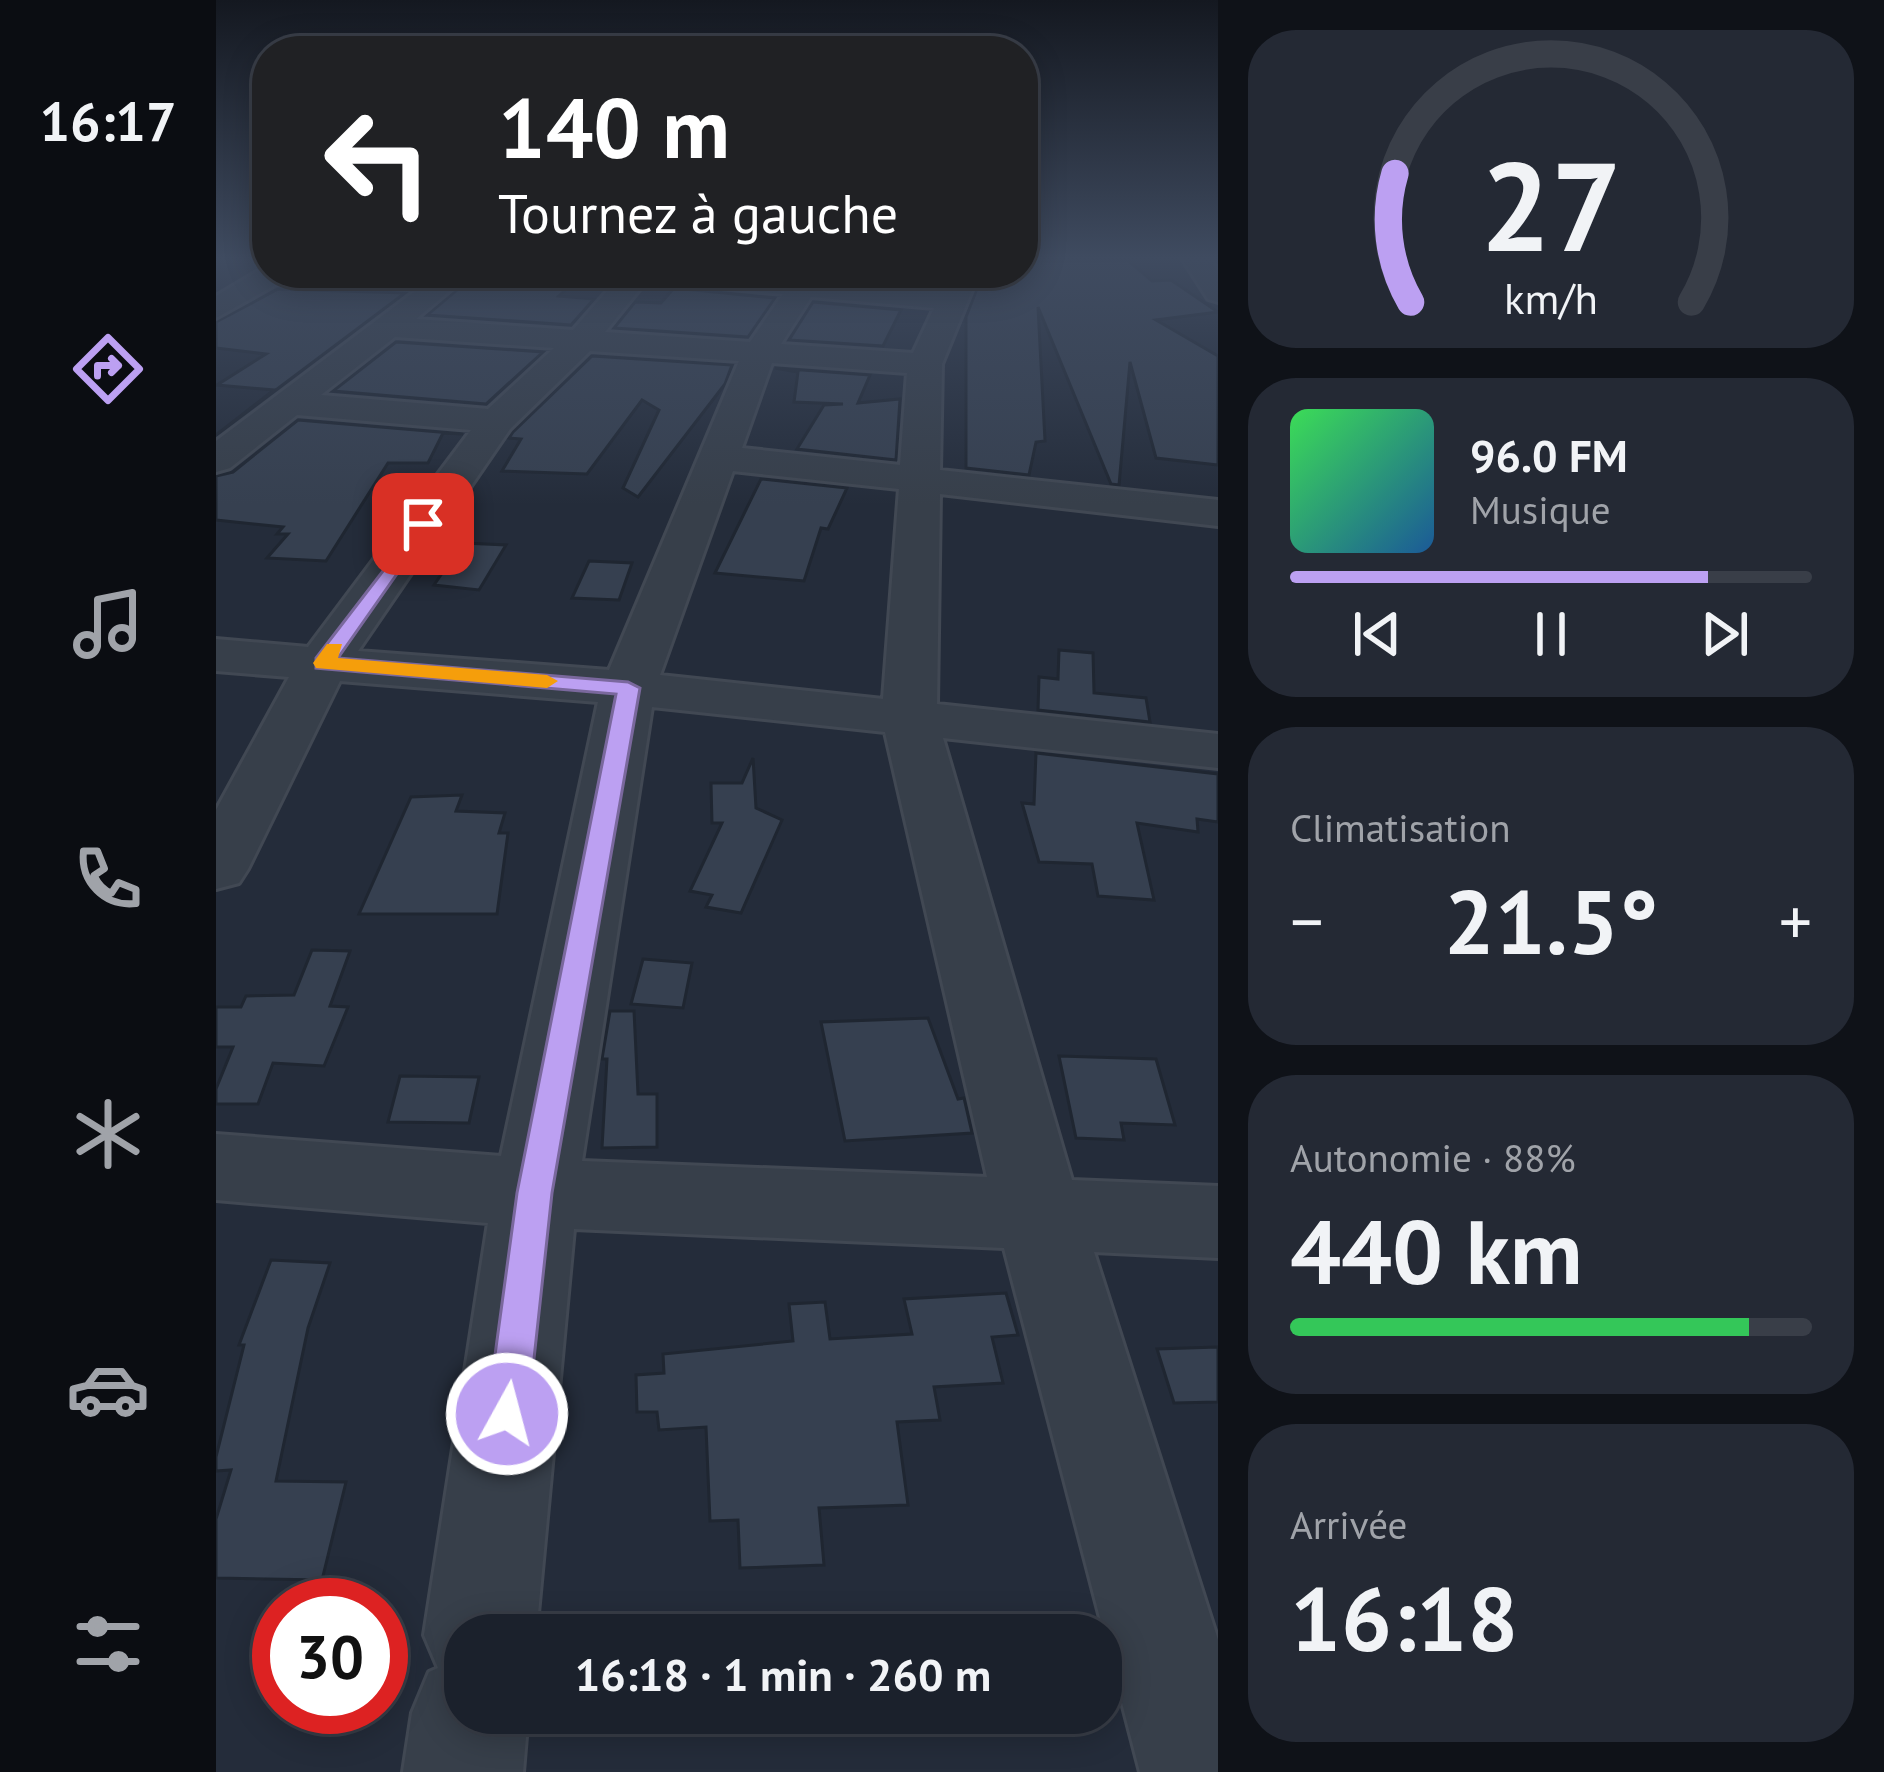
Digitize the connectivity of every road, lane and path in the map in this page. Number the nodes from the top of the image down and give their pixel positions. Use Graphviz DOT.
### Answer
graph roads {
  1 [pos="372,340"];
  2 [pos="550,340"];
  3 [pos="582,340"];
  4 [pos="768,340"];
  5 [pos="820,340"];
  6 [pos="943,340"];
  7 [pos="580,342"];
  8 [pos="759,353"];
  9 [pos="292,404"];
  10 [pos="497,421"];
  11 [pos="719,457"];
  12 [pos="216,460"];
  13 [pos="920,479"];
  14 [pos="1218,513"];
  15 [pos="216,655"];
  16 [pos="323,663"];
  17 [pos="628,688"];
  18 [pos="909,717"];
  19 [pos="1218,752"];
  20 [pos="216,869"];
  21 [pos="216,1167"];
  22 [pos="535,1193"];
  23 [pos="1039,1216"];
  24 [pos="1218,1222"];
  25 [pos="483,1614"];
  26 [pos="468,1734"];
  27 [pos="463,1772"];
  28 [pos="1199,1772"];
  1 -- 9 [label="street"];
  2 -- 7 [label="street"];
  3 -- 7 [label="street"];
  4 -- 8 [label="street"];
  5 -- 8 [label="street"];
  6 -- 13 [label="street"];
  7 -- 8 [label="street"];
  7 -- 10 [label="street"];
  8 -- 11 [label="street"];
  9 -- 10 [label="street"];
  9 -- 12 [label="street"];
  10 -- 16 [label="street"];
  11 -- 13 [label="street"];
  11 -- 17 [label="street"];
  13 -- 14 [label="street"];
  13 -- 18 [label="street"];
  15 -- 16 [label="street"];
  16 -- 17 [label="street"];
  16 -- 20 [label="street"];
  17 -- 18 [label="street"];
  17 -- 22 [label="street"];
  18 -- 19 [label="street"];
  18 -- 23 [label="street"];
  21 -- 22 [label="street"];
  22 -- 23 [label="street"];
  22 -- 25 [label="street"];
  23 -- 24 [label="street"];
  23 -- 28 [label="street"];
  26 -- 27 [label="street"];
}
